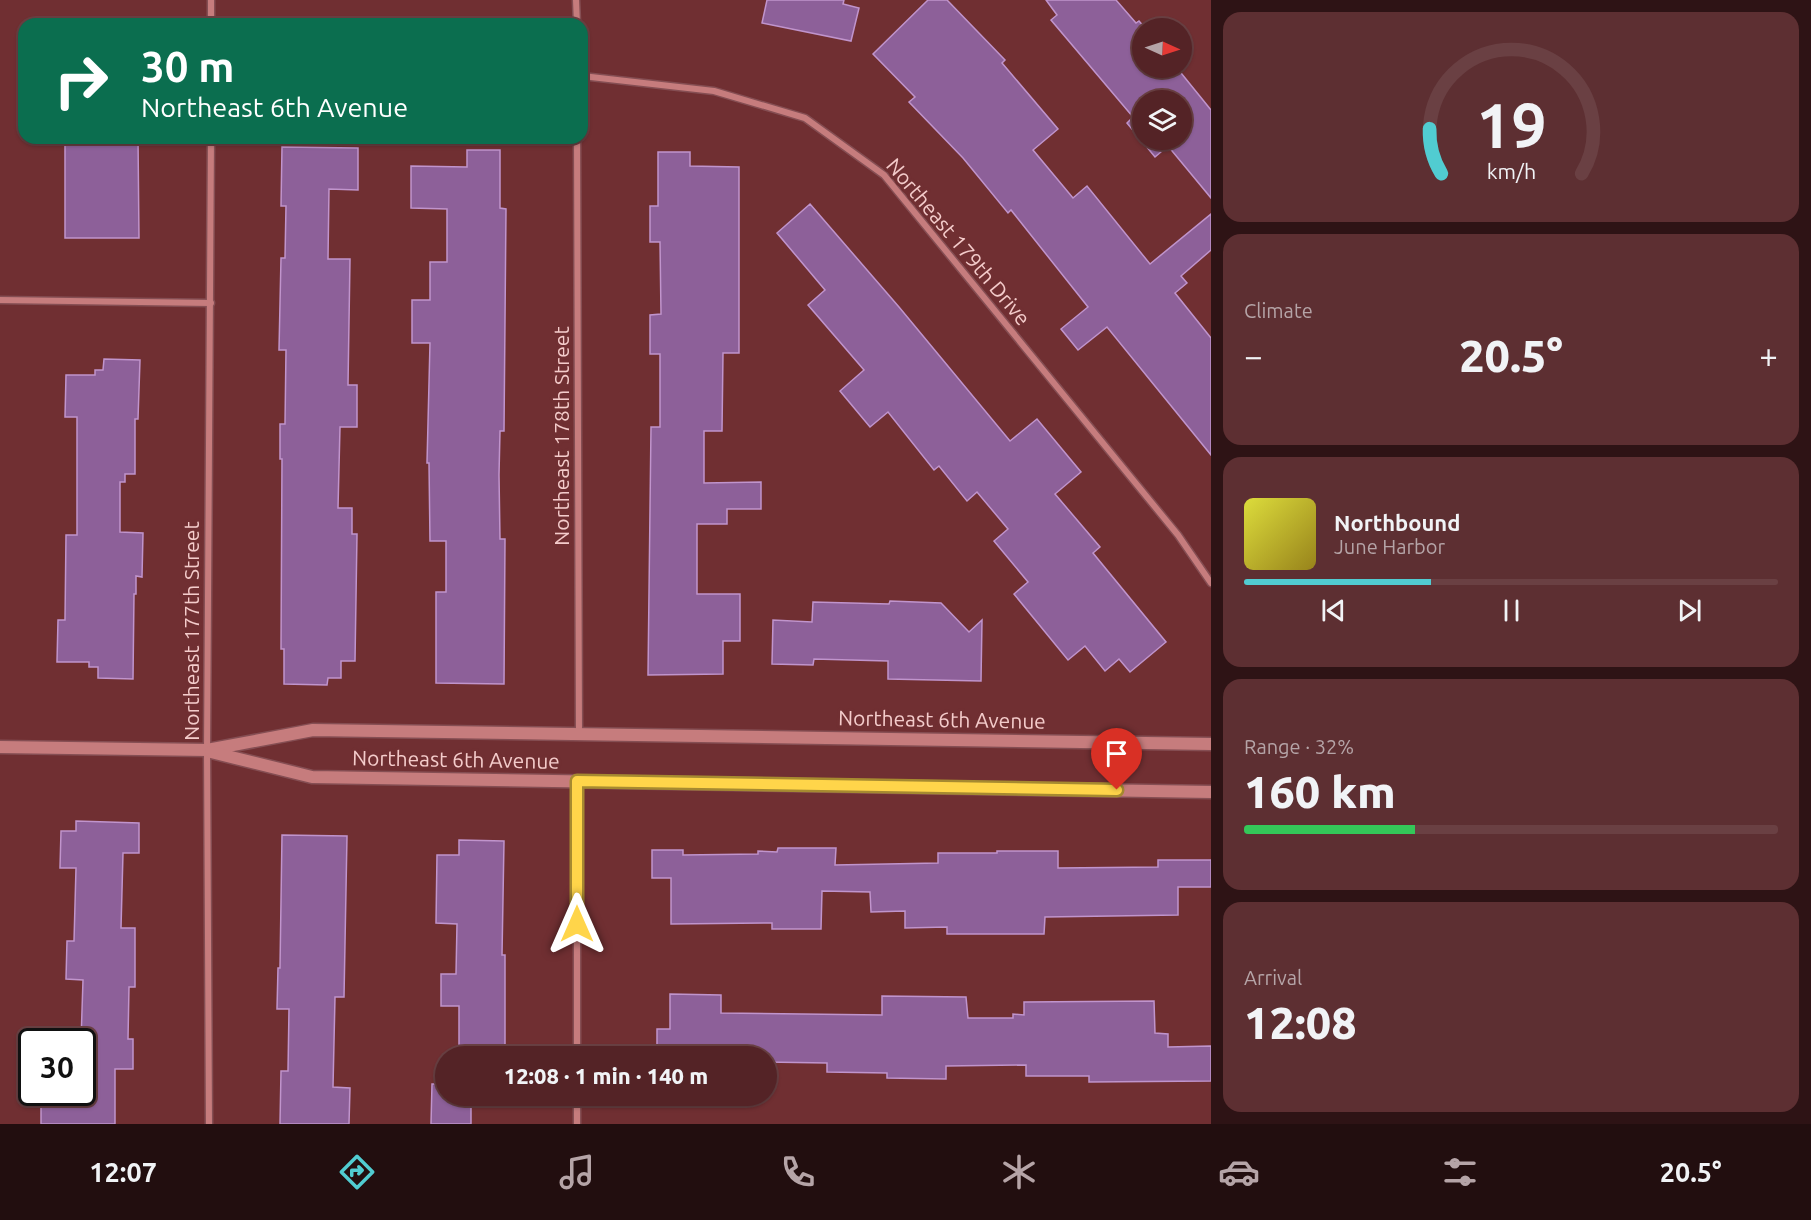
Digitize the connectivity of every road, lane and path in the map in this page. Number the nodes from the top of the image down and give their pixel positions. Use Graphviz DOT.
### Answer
graph roads {
  1 [pos="211,0"];
  2 [pos="576,0"];
  3 [pos="211,18"];
  4 [pos="577,18"];
  5 [pos="588,77"];
  6 [pos="211,144"];
  7 [pos="577,144"];
  8 [pos="0,300"];
  9 [pos="211,303"];
  10 [pos="1211,583"];
  11 [pos="579,734"];
  12 [pos="1211,744"];
  13 [pos="0,747"];
  14 [pos="207,750"];
  15 [pos="577,781"];
  16 [pos="1211,792"];
  17 [pos="577,1046"];
  18 [pos="577,1106"];
  19 [pos="209,1124"];
  20 [pos="577,1124"];
  1 -- 3 [label="street"];
  2 -- 4 [label="street"];
  5 -- 10 [label="street, Northeast 179th Drive"];
  6 -- 9 [label="street, Northeast 177th Street"];
  7 -- 11 [label="street, Northeast 178th Street"];
  8 -- 9 [label="street"];
  9 -- 14 [label="street, Northeast 177th Street"];
  11 -- 12 [label="main road, Northeast 6th Avenue"];
  11 -- 14 [label="main road, Northeast 6th Avenue"];
  13 -- 14 [label="main road, Northeast 6th Avenue"];
  14 -- 15 [label="main road, Northeast 6th Avenue"];
  14 -- 19 [label="street, Northeast 177th Street"];
  15 -- 16 [label="main road, Northeast 6th Avenue"];
  15 -- 17 [label="street"];
  18 -- 20 [label="street"];
}
